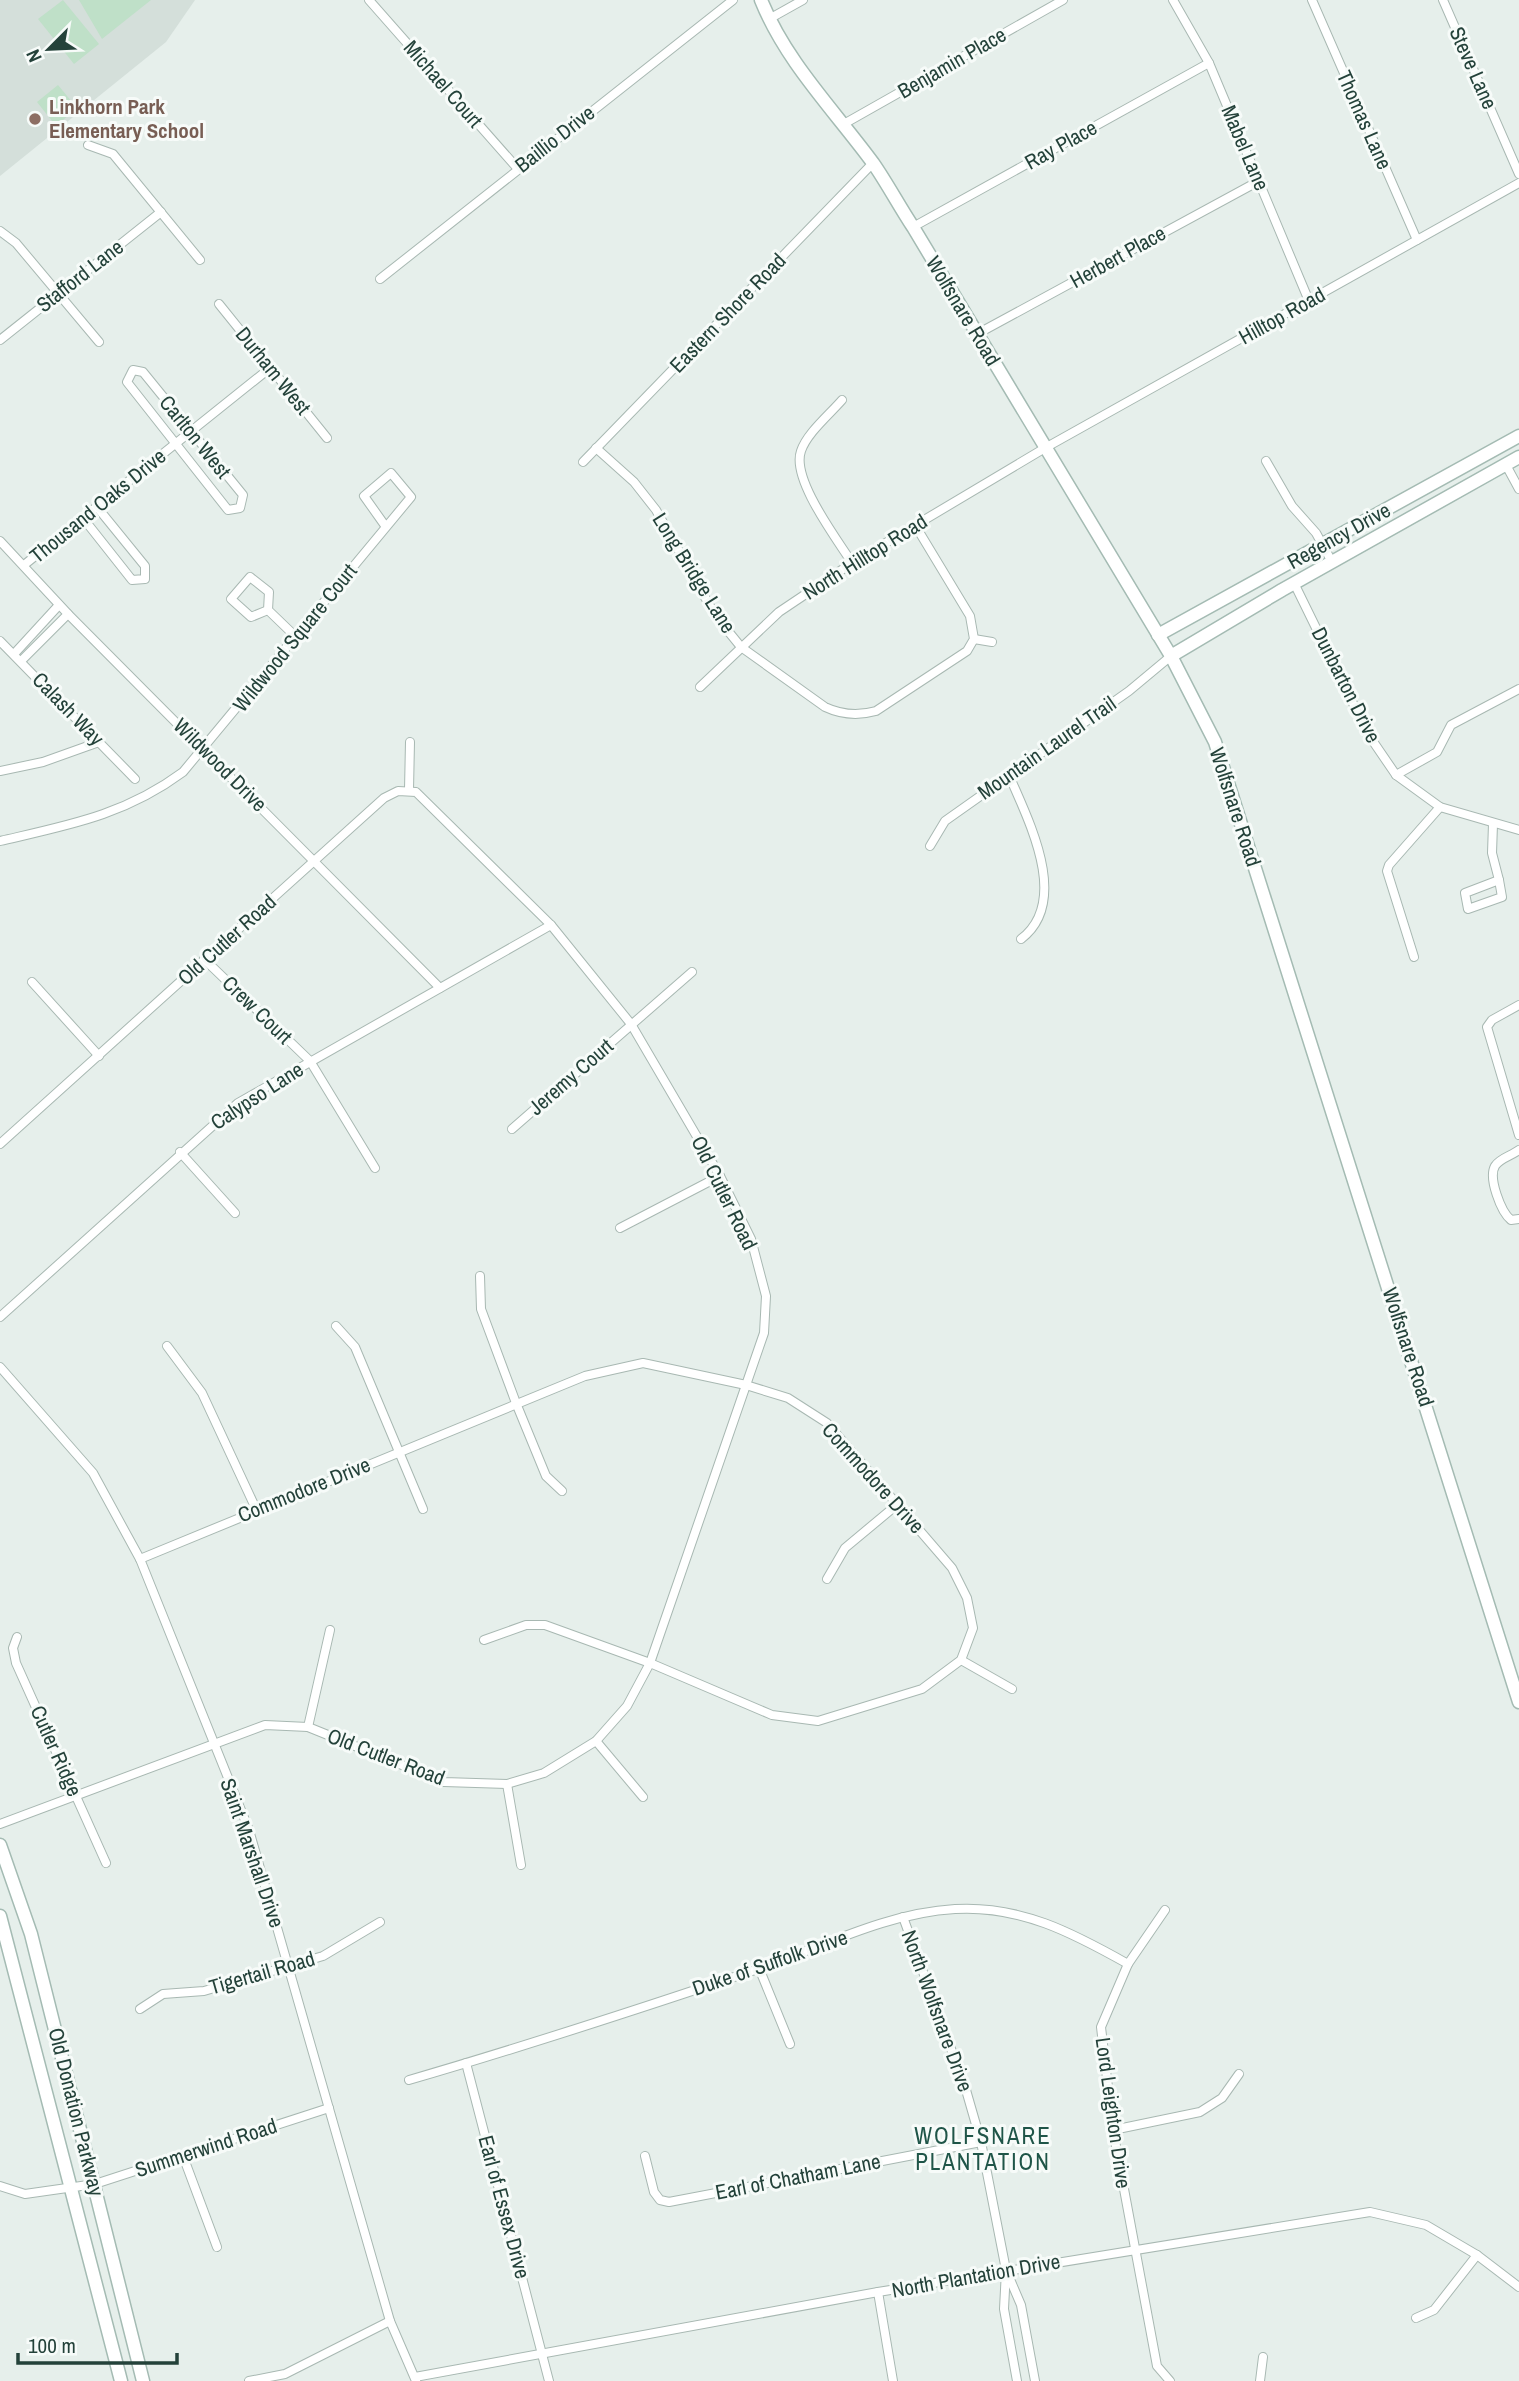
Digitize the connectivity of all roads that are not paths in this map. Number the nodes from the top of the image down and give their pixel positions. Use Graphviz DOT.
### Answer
graph roads {
  1 [pos="369,0"];
  2 [pos="733,0"];
  3 [pos="761,0"];
  4 [pos="803,0"];
  5 [pos="1063,0"];
  6 [pos="1172,0"];
  7 [pos="1312,0"];
  8 [pos="1443,0"];
  9 [pos="769,19"];
  10 [pos="1209,63"];
  11 [pos="842,125"];
  12 [pos="88,145"];
  13 [pos="873,163"];
  14 [pos="517,169"];
  15 [pos="1519,174"];
  16 [pos="1259,181"];
  17 [pos="1519,184"];
  18 [pos="161,212"];
  19 [pos="913,227"];
  20 [pos="0,231"];
  21 [pos="1417,240"];
  22 [pos="200,260"];
  23 [pos="380,279"];
  24 [pos="59,292"];
  25 [pos="1309,301"];
  26 [pos="219,304"];
  27 [pos="977,334"];
  28 [pos="0,340"];
  29 [pos="99,342"];
  30 [pos="271,368"];
  31 [pos="842,400"];
  32 [pos="191,430"];
  33 [pos="1519,436"];
  34 [pos="327,438"];
  35 [pos="175,443"];
  36 [pos="596,448"];
  37 [pos="1045,448"];
  38 [pos="1519,457"];
  39 [pos="1266,461"];
  40 [pos="583,463"];
  41 [pos="1506,465"];
  42 [pos="1443,478"];
  43 [pos="1519,489"];
  44 [pos="1452,494"];
  45 [pos="97,507"];
  46 [pos="83,518"];
  47 [pos="915,525"];
  48 [pos="386,527"];
  49 [pos="0,541"];
  50 [pos="1322,544"];
  51 [pos="1332,562"];
  52 [pos="852,563"];
  53 [pos="24,565"];
  54 [pos="1272,572"];
  55 [pos="1288,586"];
  56 [pos="59,605"];
  57 [pos="268,611"];
  58 [pos="68,614"];
  59 [pos="1158,635"];
  60 [pos="295,636"];
  61 [pos="974,639"];
  62 [pos="0,641"];
  63 [pos="992,642"];
  64 [pos="741,647"];
  65 [pos="1171,656"];
  66 [pos="18,657"];
  67 [pos="700,687"];
  68 [pos="1519,689"];
  69 [pos="99,742"];
  70 [pos="410,742"];
  71 [pos="205,749"];
  72 [pos="0,771"];
  73 [pos="1009,775"];
  74 [pos="1396,775"];
  75 [pos="135,779"];
  76 [pos="409,790"];
  77 [pos="1440,807"];
  78 [pos="1493,824"];
  79 [pos="1519,830"];
  80 [pos="0,841"];
  81 [pos="930,846"];
  82 [pos="314,862"];
  83 [pos="1499,880"];
  84 [pos="551,925"];
  85 [pos="1021,939"];
  86 [pos="1414,957"];
  87 [pos="204,959"];
  88 [pos="692,972"];
  89 [pos="32,982"];
  90 [pos="440,988"];
  91 [pos="1519,1005"];
  92 [pos="631,1024"];
  93 [pos="99,1056"];
  94 [pos="310,1061"];
  95 [pos="512,1129"];
  96 [pos="1519,1135"];
  97 [pos="0,1144"];
  98 [pos="1519,1150"];
  99 [pos="180,1152"];
  100 [pos="375,1168"];
  101 [pos="720,1176"];
  102 [pos="235,1213"];
  103 [pos="1519,1219"];
  104 [pos="620,1228"];
  105 [pos="480,1276"];
  106 [pos="0,1317"];
  107 [pos="336,1326"];
  108 [pos="167,1346"];
  109 [pos="0,1367"];
  110 [pos="746,1385"];
  111 [pos="516,1403"];
  112 [pos="399,1451"];
  113 [pos="562,1491"];
  114 [pos="899,1503"];
  115 [pos="256,1509"];
  116 [pos="423,1509"];
  117 [pos="140,1559"];
  118 [pos="827,1578"];
  119 [pos="330,1630"];
  120 [pos="17,1637"];
  121 [pos="484,1640"];
  122 [pos="961,1660"];
  123 [pos="650,1663"];
  124 [pos="1012,1689"];
  125 [pos="1519,1702"];
  126 [pos="308,1727"];
  127 [pos="596,1741"];
  128 [pos="213,1742"];
  129 [pos="507,1784"];
  130 [pos="75,1795"];
  131 [pos="643,1797"];
  132 [pos="0,1824"];
  133 [pos="0,1845"];
  134 [pos="106,1863"];
  135 [pos="522,1865"];
  136 [pos="1165,1910"];
  137 [pos="0,1916"];
  138 [pos="902,1917"];
  139 [pos="380,1922"];
  140 [pos="1128,1964"];
  141 [pos="290,1967"];
  142 [pos="759,1968"];
  143 [pos="140,2009"];
  144 [pos="790,2045"];
  145 [pos="466,2063"];
  146 [pos="1239,2074"];
  147 [pos="409,2080"];
  148 [pos="329,2108"];
  149 [pos="1114,2130"];
  150 [pos="981,2141"];
  151 [pos="183,2156"];
  152 [pos="645,2156"];
  153 [pos="95,2184"];
  154 [pos="0,2186"];
  155 [pos="72,2189"];
  156 [pos="217,2247"];
  157 [pos="1133,2248"];
  158 [pos="1477,2255"];
  159 [pos="1006,2270"];
  160 [pos="1519,2287"];
  161 [pos="878,2292"];
  162 [pos="1416,2318"];
  163 [pos="390,2321"];
  164 [pos="541,2352"];
  165 [pos="1263,2357"];
  166 [pos="416,2379"];
  167 [pos="121,2381"];
  168 [pos="143,2381"];
  169 [pos="249,2381"];
  170 [pos="549,2381"];
  171 [pos="893,2381"];
  172 [pos="1017,2381"];
  173 [pos="1035,2381"];
  174 [pos="1170,2381"];
  175 [pos="1260,2381"];
  1 -- 14 [label="street, Michael Court"];
  2 -- 14 [label="street, Baillio Drive"];
  3 -- 9 [label="street, Wolfsnare Road"];
  4 -- 9 [label="street"];
  5 -- 11 [label="street, Benjamin Place"];
  6 -- 10 [label="street, Mabel Lane"];
  7 -- 21 [label="street, Thomas Lane"];
  8 -- 15 [label="street, Steve Lane"];
  9 -- 11 [label="street, Wolfsnare Road"];
  10 -- 16 [label="street, Mabel Lane"];
  10 -- 19 [label="street, Ray Place"];
  11 -- 13 [label="street, Wolfsnare Road"];
  12 -- 18 [label="street"];
  13 -- 19 [label="street, Wolfsnare Road"];
  13 -- 36 [label="street, Eastern Shore Road"];
  14 -- 23 [label="street, Baillio Drive"];
  16 -- 25 [label="street, Mabel Lane"];
  16 -- 27 [label="street, Herbert Place"];
  17 -- 21 [label="street, Hilltop Road"];
  18 -- 22 [label="street"];
  18 -- 24 [label="street, Stafford Lane"];
  19 -- 27 [label="street, Wolfsnare Road"];
  20 -- 24 [label="street"];
  21 -- 25 [label="street, Hilltop Road"];
  24 -- 28 [label="street, Stafford Lane"];
  24 -- 29 [label="street"];
  25 -- 37 [label="street, Hilltop Road"];
  26 -- 30 [label="street, Durham West"];
  27 -- 37 [label="street, Wolfsnare Road"];
  30 -- 32 [label="street, Thousand Oaks Drive"];
  30 -- 34 [label="street, Durham West"];
  31 -- 52 [label="street"];
  32 -- 35 [label="street, Thousand Oaks Drive"];
  32 -- 35 [label="street, Carlton West"];
  32 -- 35 [label="street, Carlton West"];
  33 -- 42 [label="street, Regency Drive"];
  35 -- 45 [label="street, Thousand Oaks Drive"];
  36 -- 40 [label="street, Eastern Shore Road"];
  36 -- 64 [label="street, Long Bridge Lane"];
  37 -- 47 [label="street, North Hilltop Road"];
  37 -- 59 [label="street, Wolfsnare Road"];
  38 -- 41 [label="street, Regency Drive"];
  39 -- 50 [label="street"];
  41 -- 43 [label="street"];
  41 -- 44 [label="street, Regency Drive"];
  42 -- 44 [label="street"];
  42 -- 50 [label="street, Regency Drive"];
  44 -- 51 [label="street, Regency Drive"];
  45 -- 46 [label="street, Thousand Oaks Drive"];
  45 -- 46 [label="street"];
  46 -- 53 [label="street, Thousand Oaks Drive"];
  47 -- 52 [label="street, North Hilltop Road"];
  47 -- 61 [label="street"];
  48 -- 48 [label="street, Wildwood Square Court"];
  48 -- 60 [label="street, Wildwood Square Court"];
  49 -- 53 [label="street, Wildwood Drive"];
  50 -- 51 [label="street"];
  50 -- 54 [label="street, Regency Drive"];
  51 -- 55 [label="street, Regency Drive"];
  52 -- 64 [label="street, North Hilltop Road"];
  53 -- 56 [label="street, Wildwood Drive"];
  54 -- 55 [label="street, Dunbarton Drive"];
  54 -- 59 [label="street, Regency Drive"];
  55 -- 65 [label="street, Regency Drive"];
  55 -- 74 [label="street, Dunbarton Drive"];
  56 -- 58 [label="street, Wildwood Drive"];
  56 -- 66 [label="street"];
  57 -- 57 [label="street"];
  57 -- 60 [label="street"];
  58 -- 66 [label="street"];
  58 -- 71 [label="street, Wildwood Drive"];
  59 -- 65 [label="street, Wolfsnare Road"];
  60 -- 71 [label="street, Wildwood Square Court"];
  61 -- 63 [label="street"];
  61 -- 64 [label="street, Long Bridge Lane"];
  62 -- 66 [label="street, Calash Way"];
  64 -- 67 [label="street, North Hilltop Road"];
  65 -- 73 [label="street, Mountain Laurel Trail"];
  65 -- 125 [label="street, Wolfsnare Road"];
  66 -- 69 [label="street, Calash Way"];
  68 -- 74 [label="street"];
  69 -- 72 [label="street"];
  69 -- 75 [label="street, Calash Way"];
  70 -- 76 [label="street"];
  71 -- 80 [label="street, Wildwood Square Court"];
  71 -- 82 [label="street, Wildwood Drive"];
  73 -- 81 [label="street, Mountain Laurel Trail"];
  73 -- 85 [label="street"];
  74 -- 77 [label="street, Dunbarton Drive"];
  76 -- 82 [label="street, Old Cutler Road"];
  76 -- 84 [label="street, Old Cutler Road"];
  77 -- 78 [label="street, Dunbarton Drive"];
  77 -- 86 [label="street"];
  78 -- 79 [label="street, Dunbarton Drive"];
  78 -- 83 [label="street"];
  82 -- 87 [label="street, Old Cutler Road"];
  82 -- 90 [label="street, Wildwood Drive"];
  83 -- 83 [label="street"];
  84 -- 90 [label="street, Calypso Lane"];
  84 -- 92 [label="street, Old Cutler Road"];
  87 -- 93 [label="street, Old Cutler Road"];
  87 -- 94 [label="street, Crew Court"];
  88 -- 92 [label="street, Jeremy Court"];
  89 -- 93 [label="street"];
  90 -- 94 [label="street, Calypso Lane"];
  91 -- 96 [label="street"];
  92 -- 95 [label="street, Jeremy Court"];
  92 -- 101 [label="street, Old Cutler Road"];
  93 -- 97 [label="street, Old Cutler Road"];
  94 -- 99 [label="street, Calypso Lane"];
  94 -- 100 [label="street, Crew Court"];
  98 -- 103 [label="street"];
  99 -- 102 [label="street"];
  99 -- 106 [label="street, Calypso Lane"];
  101 -- 104 [label="street"];
  101 -- 110 [label="street, Old Cutler Road"];
  105 -- 111 [label="street"];
  107 -- 112 [label="street"];
  108 -- 115 [label="street"];
  109 -- 117 [label="street, Saint Marshall Drive"];
  110 -- 111 [label="street, Commodore Drive"];
  110 -- 114 [label="street, Commodore Drive"];
  110 -- 123 [label="street, Old Cutler Road"];
  111 -- 112 [label="street, Commodore Drive"];
  111 -- 113 [label="street"];
  112 -- 115 [label="street, Commodore Drive"];
  112 -- 116 [label="street"];
  114 -- 118 [label="street"];
  114 -- 122 [label="street, Commodore Drive"];
  115 -- 117 [label="street, Commodore Drive"];
  117 -- 128 [label="street, Saint Marshall Drive"];
  119 -- 126 [label="street"];
  120 -- 130 [label="street, Cutler Ridge"];
  121 -- 123 [label="street"];
  122 -- 123 [label="street"];
  122 -- 124 [label="street"];
  123 -- 127 [label="street, Old Cutler Road"];
  126 -- 128 [label="street, Old Cutler Road"];
  126 -- 129 [label="street, Old Cutler Road"];
  127 -- 129 [label="street, Old Cutler Road"];
  127 -- 131 [label="street"];
  128 -- 130 [label="street, Old Cutler Road"];
  128 -- 141 [label="street, Saint Marshall Drive"];
  129 -- 135 [label="street"];
  130 -- 132 [label="street, Old Cutler Road"];
  130 -- 134 [label="street, Cutler Ridge"];
  133 -- 153 [label="street, Old Donation Parkway"];
  136 -- 140 [label="street, Lord Leighton Drive"];
  137 -- 155 [label="street, Old Donation Parkway"];
  138 -- 140 [label="street, Duke of Suffolk Drive"];
  138 -- 142 [label="street, Duke of Suffolk Drive"];
  138 -- 150 [label="street, North Wolfsnare Drive"];
  139 -- 141 [label="street, Tigertail Road"];
  140 -- 149 [label="street, Lord Leighton Drive"];
  141 -- 143 [label="street, Tigertail Road"];
  141 -- 148 [label="street, Saint Marshall Drive"];
  142 -- 144 [label="street"];
  142 -- 145 [label="street, Duke of Suffolk Drive"];
  145 -- 147 [label="street, Duke of Suffolk Drive"];
  145 -- 164 [label="street, Earl of Essex Drive"];
  146 -- 149 [label="street"];
  148 -- 151 [label="street, Summerwind Road"];
  148 -- 163 [label="street, Saint Marshall Drive"];
  149 -- 157 [label="street, Lord Leighton Drive"];
  150 -- 152 [label="street, Earl of Chatham Lane"];
  150 -- 159 [label="street, North Wolfsnare Drive"];
  151 -- 153 [label="street, Summerwind Road"];
  151 -- 156 [label="street"];
  153 -- 155 [label="street, Summerwind Road"];
  153 -- 168 [label="street, Old Donation Parkway"];
  154 -- 155 [label="street, Summerwind Road"];
  155 -- 167 [label="street, Old Donation Parkway"];
  157 -- 158 [label="street, North Plantation Drive"];
  157 -- 159 [label="street, North Plantation Drive"];
  157 -- 174 [label="street, Lord Leighton Drive"];
  158 -- 160 [label="street, North Plantation Drive"];
  158 -- 162 [label="street"];
  159 -- 161 [label="street, North Plantation Drive"];
  159 -- 172 [label="street, North Wolfsnare Drive"];
  159 -- 173 [label="street, North Wolfsnare Drive"];
  161 -- 164 [label="street, North Plantation Drive"];
  161 -- 171 [label="street"];
  163 -- 166 [label="street, Saint Marshall Drive"];
  163 -- 169 [label="street"];
  164 -- 166 [label="street, North Plantation Drive"];
  164 -- 170 [label="street, Earl of Essex Drive"];
  165 -- 175 [label="street"];
}
